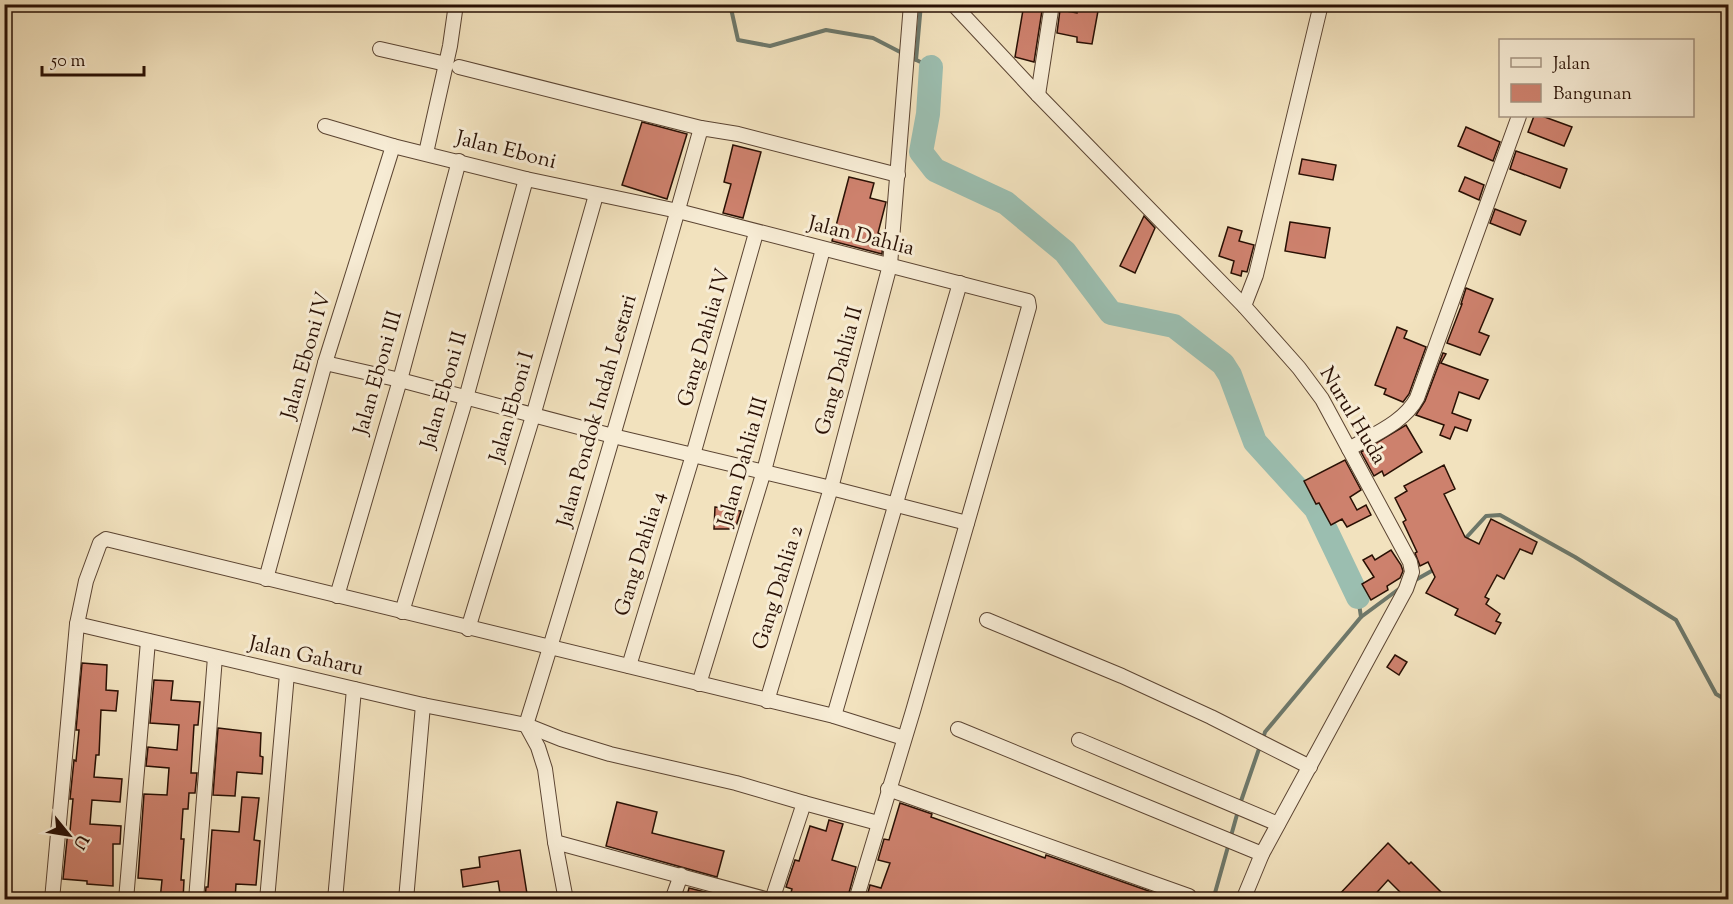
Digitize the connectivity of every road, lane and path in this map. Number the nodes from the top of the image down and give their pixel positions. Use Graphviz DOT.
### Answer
graph roads {
  1 [pos="456,4"];
  2 [pos="911,4"];
  3 [pos="953,4"];
  4 [pos="1052,4"];
  5 [pos="1321,4"];
  6 [pos="380,49"];
  7 [pos="452,66"];
  8 [pos="1038,95"];
  9 [pos="1519,117"];
  10 [pos="325,126"];
  11 [pos="701,128"];
  12 [pos="393,146"];
  13 [pos="426,153"];
  14 [pos="459,161"];
  15 [pos="897,175"];
  16 [pos="526,179"];
  17 [pos="596,195"];
  18 [pos="678,211"];
  19 [pos="756,233"];
  20 [pos="823,249"];
  21 [pos="890,265"];
  22 [pos="960,283"];
  23 [pos="1244,306"];
  24 [pos="325,363"];
  25 [pos="400,380"];
  26 [pos="466,398"];
  27 [pos="533,416"];
  28 [pos="613,436"];
  29 [pos="1349,449"];
  30 [pos="693,455"];
  31 [pos="764,471"];
  32 [pos="831,488"];
  33 [pos="895,506"];
  34 [pos="967,523"];
  35 [pos="266,579"];
  36 [pos="337,596"];
  37 [pos="402,612"];
  38 [pos="987,620"];
  39 [pos="77,624"];
  40 [pos="468,629"];
  41 [pos="148,641"];
  42 [pos="550,646"];
  43 [pos="215,657"];
  44 [pos="629,666"];
  45 [pos="287,674"];
  46 [pos="699,684"];
  47 [pos="354,689"];
  48 [pos="767,701"];
  49 [pos="423,705"];
  50 [pos="834,716"];
  51 [pos="526,725"];
  52 [pos="958,729"];
  53 [pos="904,738"];
  54 [pos="1079,740"];
  55 [pos="1310,767"];
  56 [pos="888,789"];
  57 [pos="804,803"];
  58 [pos="878,823"];
  59 [pos="1278,824"];
  60 [pos="555,842"];
  61 [pos="1262,854"];
  62 [pos="681,875"];
  63 [pos="1189,896"];
  64 [pos="52,900"];
  65 [pos="126,900"];
  66 [pos="196,900"];
  67 [pos="267,900"];
  68 [pos="335,900"];
  69 [pos="406,900"];
  70 [pos="566,900"];
  71 [pos="672,900"];
  72 [pos="771,900"];
  73 [pos="856,900"];
  74 [pos="1243,900"];
  1 -- 7 [label="street"];
  2 -- 15 [label="street, Gang Dahlia II"];
  3 -- 8 [label="street, Nurul Huda"];
  4 -- 8 [label="street"];
  5 -- 23 [label="street"];
  6 -- 7 [label="street"];
  7 -- 11 [label="street"];
  7 -- 13 [label="street"];
  8 -- 23 [label="street, Nurul Huda"];
  9 -- 29 [label="street"];
  10 -- 12 [label="street, Jalan Eboni"];
  11 -- 15 [label="street"];
  11 -- 18 [label="street, Jalan Pondok Indah Lestari"];
  12 -- 13 [label="street, Jalan Eboni"];
  12 -- 24 [label="street, Jalan Eboni IV"];
  13 -- 14 [label="street, Jalan Eboni"];
  14 -- 16 [label="street, Jalan Eboni"];
  14 -- 25 [label="street, Jalan Eboni III"];
  15 -- 21 [label="street, Gang Dahlia II"];
  16 -- 17 [label="street, Jalan Eboni"];
  16 -- 26 [label="street, Jalan Eboni II"];
  17 -- 18 [label="street, Jalan Eboni"];
  17 -- 27 [label="street, Jalan Eboni I"];
  18 -- 19 [label="street, Jalan Dahlia"];
  18 -- 28 [label="street, Jalan Pondok Indah Lestari"];
  19 -- 20 [label="street, Jalan Dahlia"];
  19 -- 30 [label="street, Gang Dahlia IV"];
  20 -- 21 [label="street, Jalan Dahlia"];
  20 -- 31 [label="street, Jalan Dahlia III"];
  21 -- 22 [label="street, Jalan Dahlia"];
  21 -- 32 [label="street, Gang Dahlia II"];
  22 -- 33 [label="street"];
  22 -- 34 [label="street, Jalan Dahlia"];
  23 -- 29 [label="street, Nurul Huda"];
  24 -- 25 [label="street"];
  24 -- 35 [label="street, Jalan Eboni IV"];
  25 -- 26 [label="street"];
  25 -- 36 [label="street, Jalan Eboni III"];
  26 -- 27 [label="street"];
  26 -- 37 [label="street, Jalan Eboni II"];
  27 -- 28 [label="street"];
  27 -- 40 [label="street, Jalan Eboni I"];
  28 -- 30 [label="street"];
  28 -- 42 [label="street, Jalan Pondok Indah Lestari"];
  29 -- 55 [label="street, Nurul Huda"];
  30 -- 31 [label="street"];
  30 -- 44 [label="street, Gang Dahlia 4"];
  31 -- 32 [label="street"];
  31 -- 46 [label="street, Jalan Dahlia III"];
  32 -- 33 [label="street"];
  32 -- 48 [label="street, Gang Dahlia 2"];
  33 -- 34 [label="street"];
  33 -- 50 [label="street"];
  34 -- 53 [label="street"];
  35 -- 36 [label="street"];
  35 -- 39 [label="street"];
  36 -- 37 [label="street"];
  37 -- 40 [label="street"];
  38 -- 55 [label="street"];
  39 -- 41 [label="street, Jalan Gaharu"];
  39 -- 64 [label="street"];
  40 -- 42 [label="street"];
  41 -- 43 [label="street, Jalan Gaharu"];
  41 -- 65 [label="street"];
  42 -- 44 [label="street"];
  42 -- 51 [label="street, Jalan Pondok Indah Lestari"];
  43 -- 45 [label="street, Jalan Gaharu"];
  43 -- 66 [label="street"];
  44 -- 46 [label="street"];
  45 -- 47 [label="street, Jalan Gaharu"];
  45 -- 67 [label="street"];
  46 -- 48 [label="street"];
  47 -- 49 [label="street, Jalan Gaharu"];
  47 -- 68 [label="street"];
  48 -- 50 [label="street"];
  49 -- 51 [label="street, Jalan Gaharu"];
  49 -- 69 [label="street"];
  50 -- 53 [label="street"];
  51 -- 57 [label="street, Jalan Gaharu"];
  51 -- 60 [label="street"];
  52 -- 61 [label="street"];
  53 -- 56 [label="street"];
  54 -- 59 [label="street"];
  55 -- 59 [label="street, Nurul Huda"];
  56 -- 58 [label="street"];
  56 -- 63 [label="street"];
  57 -- 58 [label="street, Jalan Gaharu"];
  57 -- 72 [label="street"];
  58 -- 73 [label="street"];
  59 -- 61 [label="street, Nurul Huda"];
  60 -- 62 [label="street"];
  60 -- 70 [label="street"];
  61 -- 74 [label="street, Nurul Huda"];
  62 -- 71 [label="street"];
  62 -- 72 [label="street"];
}
